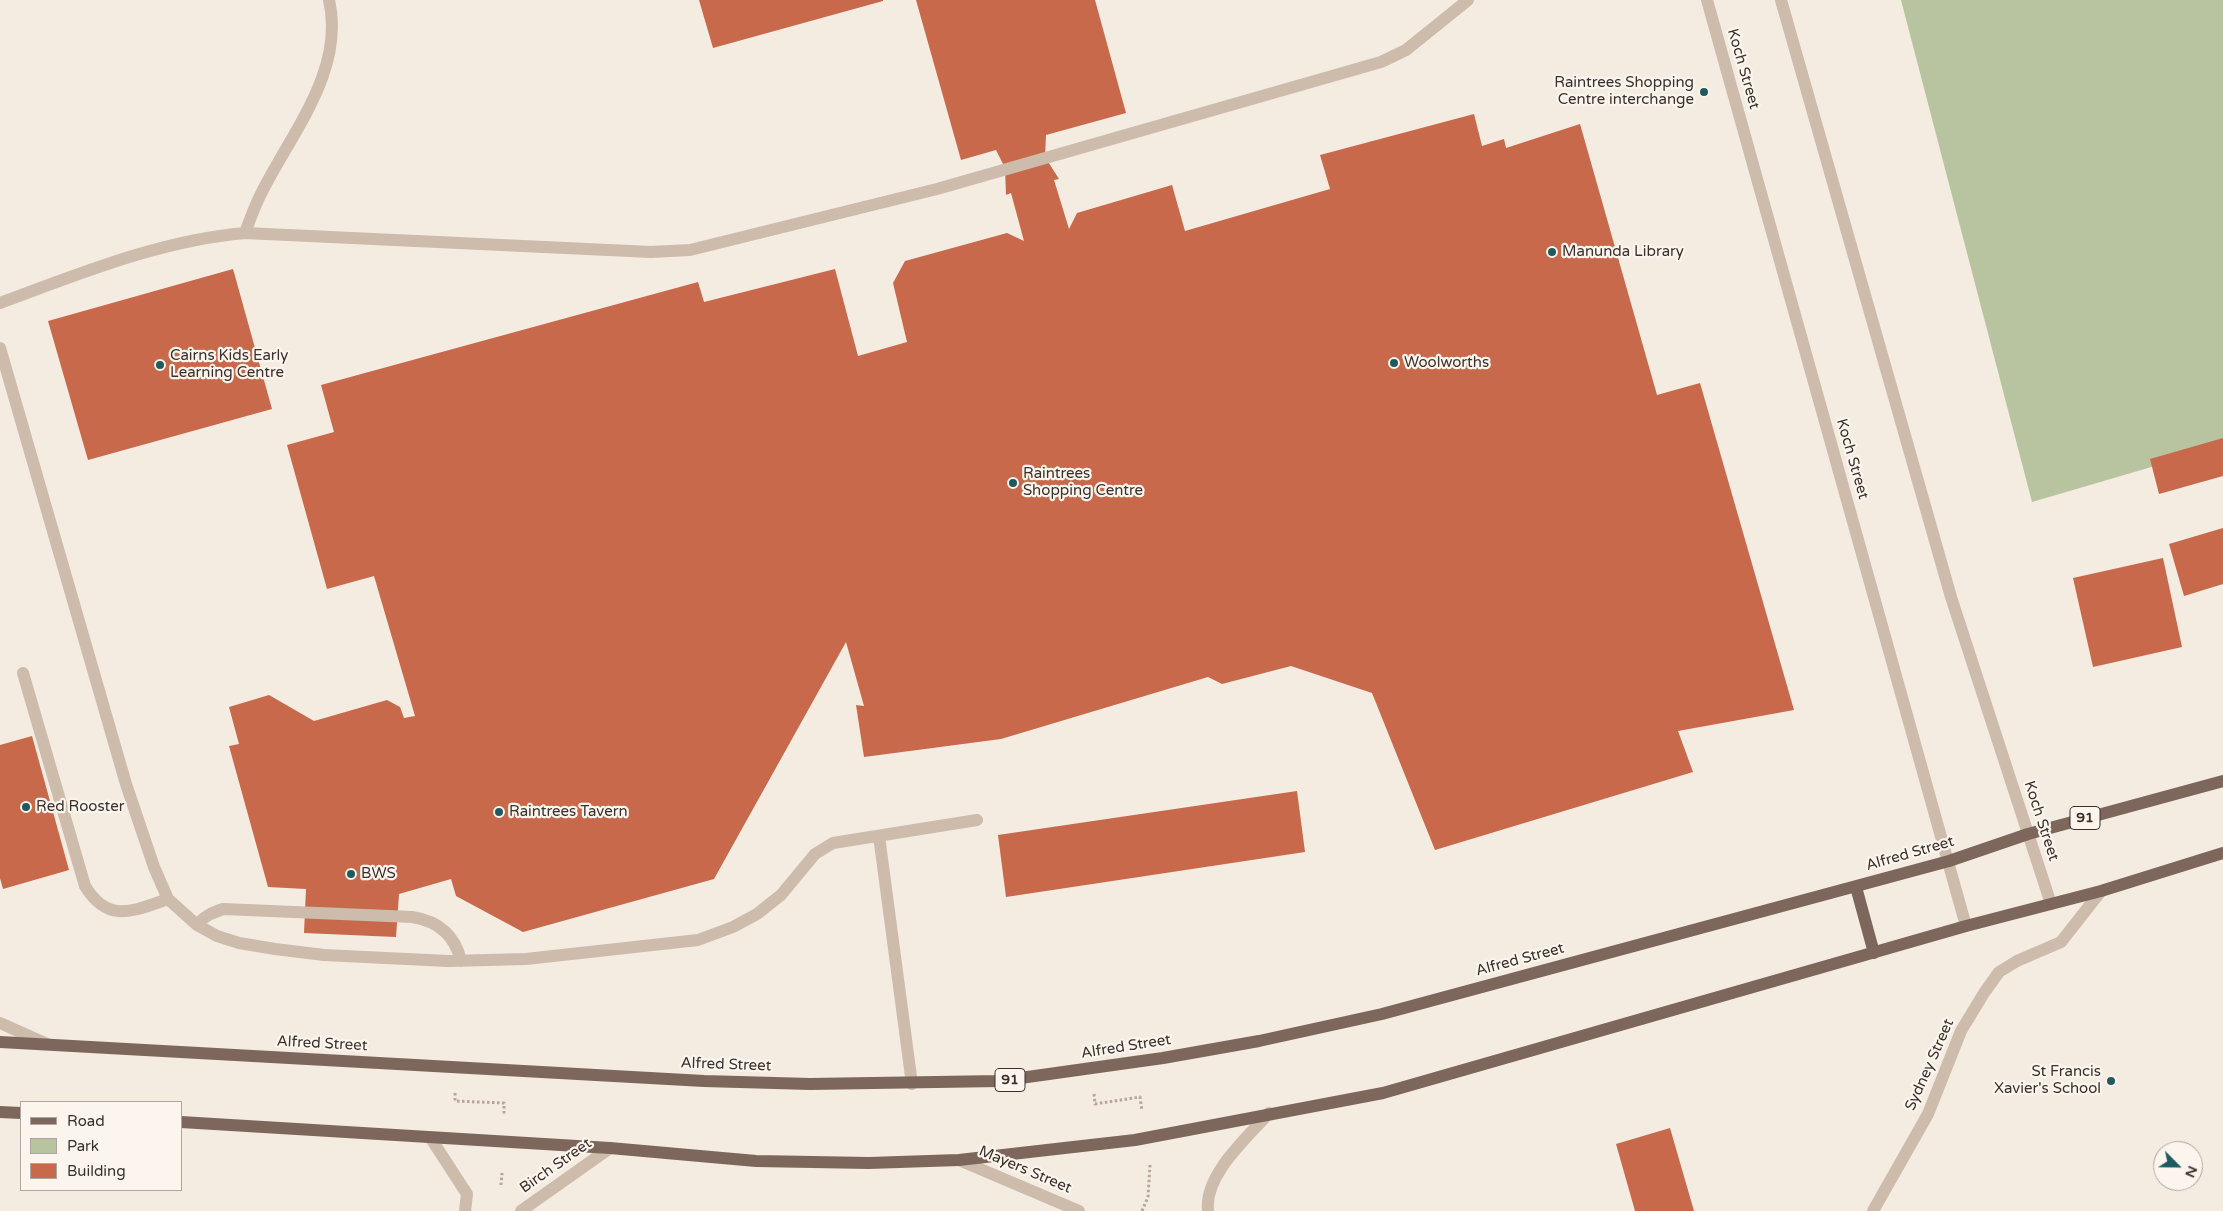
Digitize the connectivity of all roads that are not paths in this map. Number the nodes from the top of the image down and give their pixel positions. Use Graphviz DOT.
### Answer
graph roads {
  1 [pos="329,0"];
  2 [pos="1468,0"];
  3 [pos="1707,0"];
  4 [pos="1781,0"];
  5 [pos="245,233"];
  6 [pos="0,303"];
  7 [pos="0,348"];
  8 [pos="23,673"];
  9 [pos="2223,781"];
  10 [pos="977,820"];
  11 [pos="2028,834"];
  12 [pos="879,836"];
  13 [pos="2223,853"];
  14 [pos="1949,861"];
  15 [pos="1856,887"];
  16 [pos="2101,891"];
  17 [pos="168,899"];
  18 [pos="2051,904"];
  19 [pos="197,926"];
  20 [pos="1966,926"];
  21 [pos="1874,953"];
  22 [pos="461,961"];
  23 [pos="0,1023"];
  24 [pos="0,1042"];
  25 [pos="47,1044"];
  26 [pos="912,1084"];
  27 [pos="0,1112"];
  28 [pos="20,1113"];
  29 [pos="1269,1114"];
  30 [pos="182,1122"];
  31 [pos="430,1137"];
  32 [pos="610,1148"];
  33 [pos="959,1160"];
  34 [pos="465,1211"];
  35 [pos="521,1211"];
  36 [pos="1079,1211"];
  37 [pos="1208,1211"];
  38 [pos="1874,1211"];
  1 -- 5 [label="street"];
  2 -- 5 [label="street"];
  3 -- 14 [label="street, Koch Street"];
  4 -- 11 [label="street, Koch Street"];
  5 -- 6 [label="street"];
  7 -- 17 [label="street"];
  8 -- 17 [label="street"];
  9 -- 11 [label="main road, Alfred Street / 91"];
  10 -- 12 [label="street"];
  11 -- 14 [label="main road, Alfred Street / 91"];
  11 -- 18 [label="street, Koch Street"];
  12 -- 22 [label="street"];
  12 -- 26 [label="street"];
  13 -- 16 [label="main road"];
  14 -- 15 [label="main road, Alfred Street / 91"];
  14 -- 20 [label="street, Koch Street"];
  15 -- 21 [label="main road"];
  15 -- 26 [label="main road, Alfred Street / 91"];
  16 -- 18 [label="main road"];
  16 -- 38 [label="street, Sydney Street"];
  17 -- 19 [label="street"];
  18 -- 20 [label="main road"];
  19 -- 22 [label="street"];
  19 -- 22 [label="street"];
  20 -- 21 [label="main road"];
  21 -- 29 [label="main road"];
  23 -- 25 [label="street"];
  24 -- 25 [label="main road, Alfred Street / 91"];
  25 -- 26 [label="main road, Alfred Street / 91"];
  27 -- 28 [label="main road"];
  29 -- 33 [label="main road"];
  29 -- 37 [label="street"];
  30 -- 31 [label="main road"];
  31 -- 32 [label="main road"];
  31 -- 34 [label="street"];
  32 -- 33 [label="main road"];
  32 -- 35 [label="street, Birch Street"];
  33 -- 36 [label="street, Mayers Street"];
}
